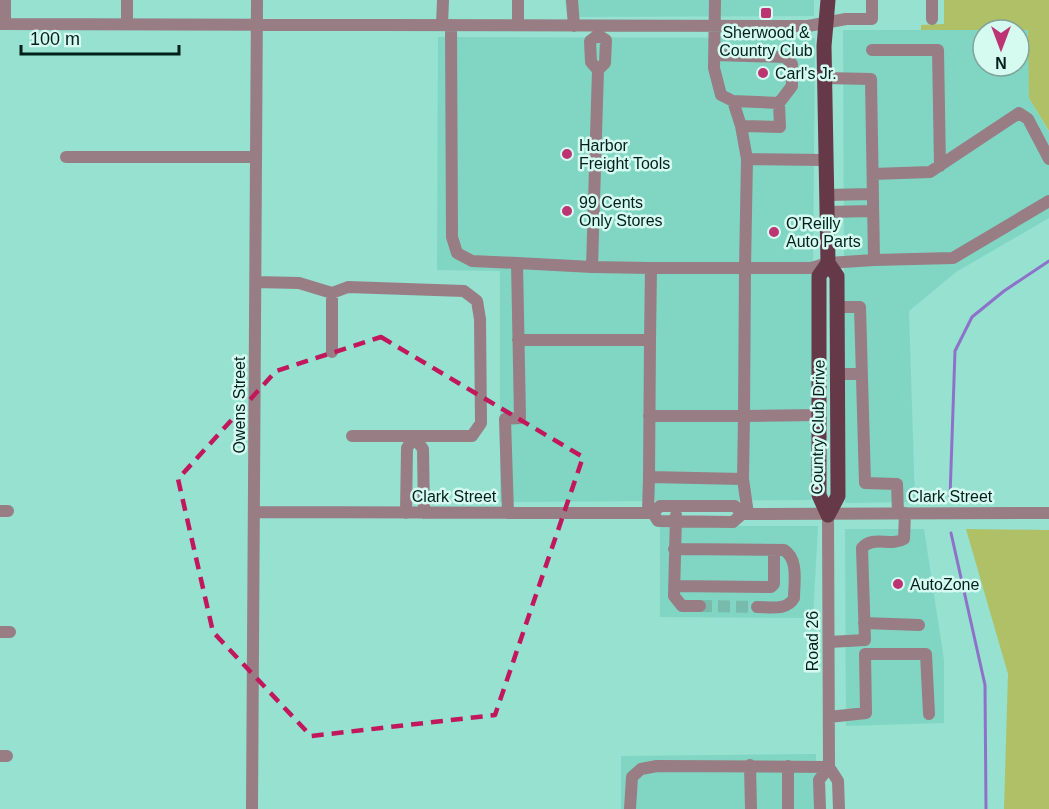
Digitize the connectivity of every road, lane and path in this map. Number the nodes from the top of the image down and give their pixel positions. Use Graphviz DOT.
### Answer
graph roads {
  1 [pos="6,0"];
  2 [pos="127,0"];
  3 [pos="257,0"];
  4 [pos="443,0"];
  5 [pos="518,0"];
  6 [pos="572,0"];
  7 [pos="716,0"];
  8 [pos="828,0"];
  9 [pos="872,0"];
  10 [pos="932,0"];
  11 [pos="932,19"];
  12 [pos="827,23"];
  13 [pos="3,24"];
  14 [pos="127,24"];
  15 [pos="257,25"];
  16 [pos="447,25"];
  17 [pos="518,25"];
  18 [pos="574,26"];
  19 [pos="716,26"];
  20 [pos="598,30"];
  21 [pos="872,50"];
  22 [pos="715,56"];
  23 [pos="825,78"];
  24 [pos="733,101"];
  25 [pos="779,103"];
  26 [pos="741,126"];
  27 [pos="66,156"];
  28 [pos="256,157"];
  29 [pos="747,159"];
  30 [pos="1049,159"];
  31 [pos="825,160"];
  32 [pos="940,166"];
  33 [pos="873,174"];
  34 [pos="873,194"];
  35 [pos="826,195"];
  36 [pos="1049,201"];
  37 [pos="873,211"];
  38 [pos="826,212"];
  39 [pos="874,260"];
  40 [pos="517,263"];
  41 [pos="828,263"];
  42 [pos="592,267"];
  43 [pos="651,268"];
  44 [pos="745,268"];
  45 [pos="256,282"];
  46 [pos="332,293"];
  47 [pos="837,307"];
  48 [pos="518,340"];
  49 [pos="650,340"];
  50 [pos="332,352"];
  51 [pos="838,374"];
  52 [pos="861,374"];
  53 [pos="820,415"];
  54 [pos="650,416"];
  55 [pos="744,416"];
  56 [pos="352,435"];
  57 [pos="414,437"];
  58 [pos="649,477"];
  59 [pos="743,479"];
  60 [pos="725,506"];
  61 [pos="256,512"];
  62 [pos="406,513"];
  63 [pos="424,513"];
  64 [pos="508,513"];
  65 [pos="651,513"];
  66 [pos="901,513"];
  67 [pos="1049,513"];
  68 [pos="745,514"];
  69 [pos="828,515"];
  70 [pos="674,522"];
  71 [pos="674,549"];
  72 [pos="774,550"];
  73 [pos="674,586"];
  74 [pos="700,606"];
  75 [pos="757,607"];
  76 [pos="864,623"];
  77 [pos="919,625"];
  78 [pos="865,640"];
  79 [pos="829,642"];
  80 [pos="865,654"];
  81 [pos="928,714"];
  82 [pos="829,717"];
  83 [pos="750,765"];
  84 [pos="788,766"];
  85 [pos="829,767"];
  86 [pos="252,809"];
  87 [pos="630,809"];
  88 [pos="751,809"];
  89 [pos="788,809"];
  90 [pos="820,809"];
  91 [pos="838,809"];
  1 -- 13 [label="street"];
  2 -- 14 [label="street"];
  3 -- 15 [label="street, Owens Street"];
  4 -- 16 [label="street"];
  5 -- 17 [label="street"];
  6 -- 18 [label="street"];
  7 -- 19 [label="street"];
  8 -- 12 [label="main road, Country Club Drive"];
  9 -- 12 [label="street"];
  10 -- 11 [label="street"];
  12 -- 19 [label="street"];
  12 -- 23 [label="main road, Country Club Drive"];
  13 -- 14 [label="street"];
  14 -- 15 [label="street"];
  15 -- 16 [label="street"];
  15 -- 28 [label="street, Owens Street"];
  16 -- 17 [label="street"];
  16 -- 40 [label="street"];
  17 -- 18 [label="street"];
  18 -- 20 [label="street"];
  19 -- 20 [label="street"];
  19 -- 22 [label="street"];
  20 -- 42 [label="street"];
  21 -- 32 [label="street"];
  22 -- 24 [label="street"];
  22 -- 25 [label="street"];
  23 -- 31 [label="main road, Country Club Drive"];
  23 -- 33 [label="street"];
  24 -- 25 [label="street"];
  24 -- 26 [label="street"];
  25 -- 26 [label="street"];
  26 -- 29 [label="street"];
  27 -- 28 [label="street"];
  28 -- 45 [label="street, Owens Street"];
  29 -- 31 [label="street"];
  29 -- 44 [label="street"];
  30 -- 32 [label="street"];
  31 -- 35 [label="main road, Country Club Drive"];
  32 -- 33 [label="street"];
  33 -- 34 [label="street"];
  34 -- 35 [label="street"];
  34 -- 37 [label="street"];
  35 -- 38 [label="main road, Country Club Drive"];
  36 -- 39 [label="street"];
  37 -- 38 [label="street"];
  37 -- 39 [label="street"];
  38 -- 41 [label="main road, Country Club Drive"];
  39 -- 41 [label="street"];
  40 -- 42 [label="street"];
  40 -- 48 [label="street"];
  41 -- 44 [label="street"];
  41 -- 47 [label="main road, Country Club Drive"];
  41 -- 53 [label="main road, Country Club Drive"];
  42 -- 43 [label="street"];
  43 -- 44 [label="street"];
  43 -- 49 [label="street"];
  44 -- 55 [label="street"];
  45 -- 46 [label="street"];
  45 -- 61 [label="street, Owens Street"];
  46 -- 50 [label="street"];
  46 -- 57 [label="street"];
  47 -- 51 [label="main road, Country Club Drive"];
  47 -- 52 [label="street"];
  48 -- 49 [label="street"];
  48 -- 64 [label="street"];
  49 -- 54 [label="street"];
  51 -- 52 [label="street"];
  51 -- 69 [label="main road, Country Club Drive"];
  52 -- 66 [label="street"];
  53 -- 55 [label="street"];
  53 -- 69 [label="main road, Country Club Drive"];
  54 -- 55 [label="street"];
  54 -- 58 [label="street"];
  55 -- 59 [label="street"];
  56 -- 57 [label="street"];
  57 -- 62 [label="street"];
  57 -- 63 [label="street"];
  58 -- 59 [label="street"];
  58 -- 65 [label="street"];
  59 -- 68 [label="street"];
  60 -- 65 [label="street, Clark Street"];
  60 -- 68 [label="street, Clark Street"];
  60 -- 70 [label="street"];
  61 -- 62 [label="street, Clark Street"];
  61 -- 86 [label="street, Owens Street"];
  62 -- 63 [label="street, Clark Street"];
  63 -- 64 [label="street, Clark Street"];
  64 -- 65 [label="street, Clark Street"];
  65 -- 70 [label="street, Clark Street"];
  66 -- 67 [label="street, Clark Street"];
  66 -- 69 [label="street, Clark Street"];
  66 -- 76 [label="street"];
  68 -- 69 [label="street, Clark Street"];
  68 -- 70 [label="street, Clark Street"];
  69 -- 79 [label="street, Road 26"];
  70 -- 71 [label="street"];
  71 -- 72 [label="street"];
  71 -- 73 [label="street"];
  72 -- 73 [label="street"];
  72 -- 75 [label="street"];
  73 -- 74 [label="street"];
  76 -- 77 [label="street"];
  76 -- 78 [label="street"];
  78 -- 79 [label="street"];
  78 -- 80 [label="street"];
  79 -- 82 [label="street, Road 26"];
  80 -- 81 [label="street"];
  80 -- 82 [label="street"];
  82 -- 85 [label="street, Road 26"];
  83 -- 84 [label="street"];
  83 -- 87 [label="street"];
  83 -- 88 [label="street"];
  84 -- 85 [label="street"];
  84 -- 89 [label="street"];
  85 -- 90 [label="street, Road 26"];
  85 -- 91 [label="street, Road 26"];
}
